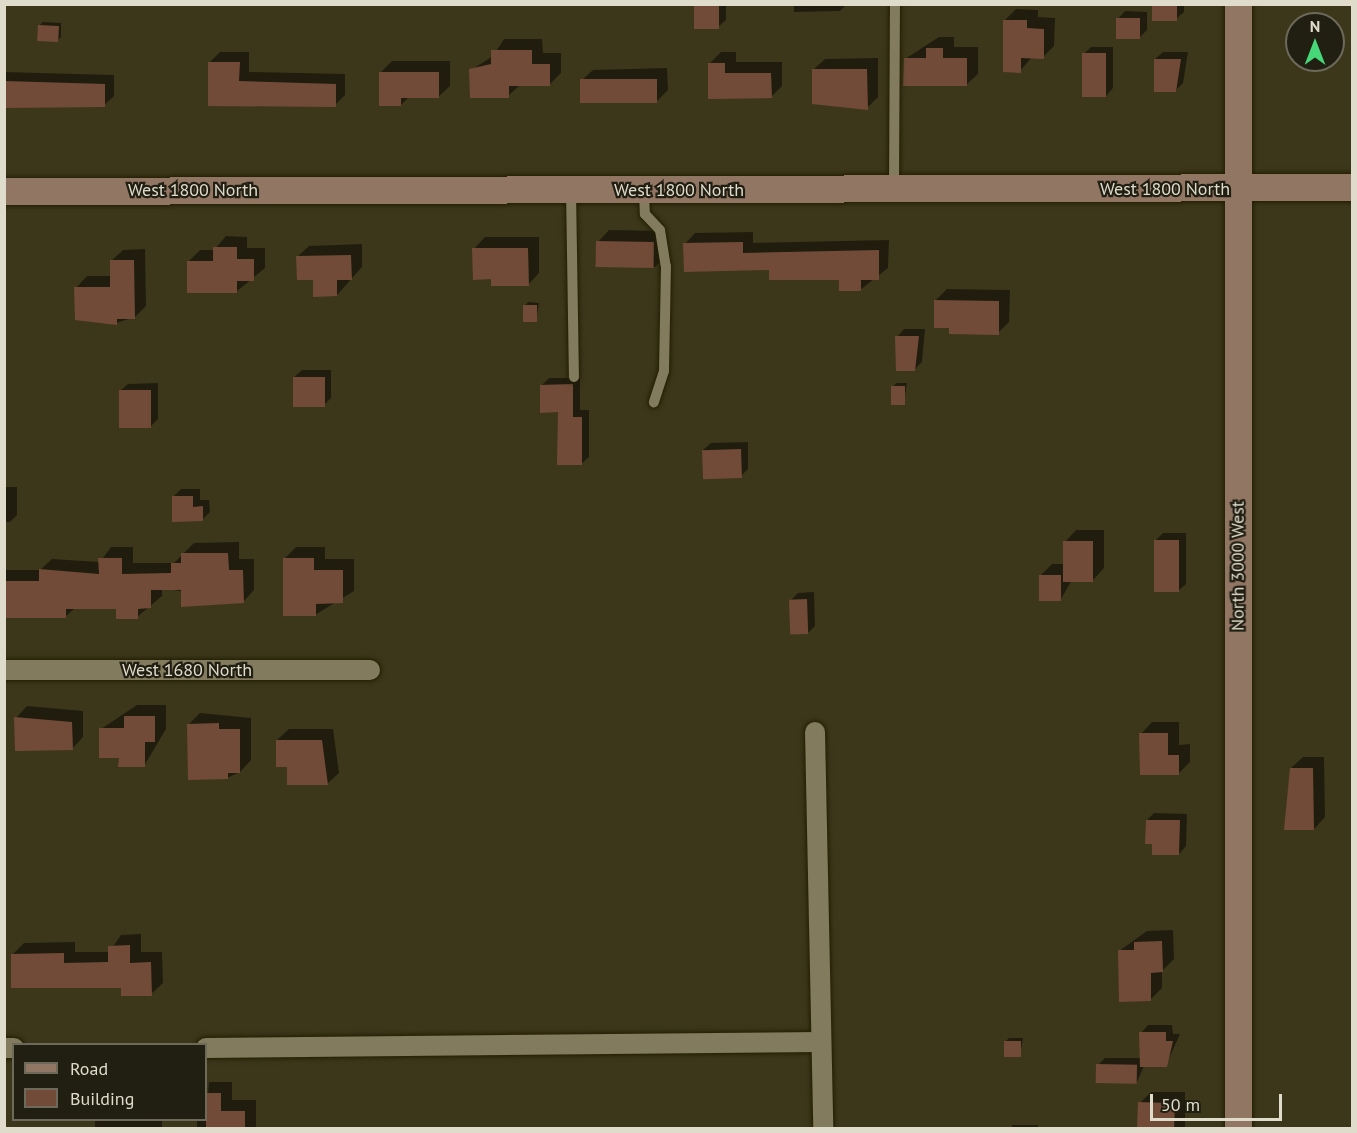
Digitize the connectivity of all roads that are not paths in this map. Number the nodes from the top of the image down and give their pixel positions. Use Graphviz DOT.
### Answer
graph roads {
  1 [pos="894,4"];
  2 [pos="1238,4"];
  3 [pos="1353,187"];
  4 [pos="894,189"];
  5 [pos="1238,189"];
  6 [pos="571,190"];
  7 [pos="644,190"];
  8 [pos="4,191"];
  9 [pos="574,377"];
  10 [pos="654,402"];
  11 [pos="4,670"];
  12 [pos="370,670"];
  13 [pos="815,732"];
  14 [pos="821,1042"];
  15 [pos="207,1048"];
  16 [pos="823,1128"];
  17 [pos="1238,1128"];
  1 -- 4 [label="lane"];
  2 -- 5 [label="main road, North 3000 West"];
  3 -- 5 [label="main road, West 1800 North"];
  4 -- 5 [label="main road, West 1800 North"];
  4 -- 7 [label="main road, West 1800 North"];
  5 -- 17 [label="main road, North 3000 West"];
  6 -- 7 [label="main road, West 1800 North"];
  6 -- 8 [label="main road, West 1800 North"];
  6 -- 9 [label="lane"];
  7 -- 10 [label="lane"];
  11 -- 12 [label="street, West 1680 North"];
  13 -- 14 [label="street"];
  14 -- 15 [label="street"];
  14 -- 16 [label="street"];
}
